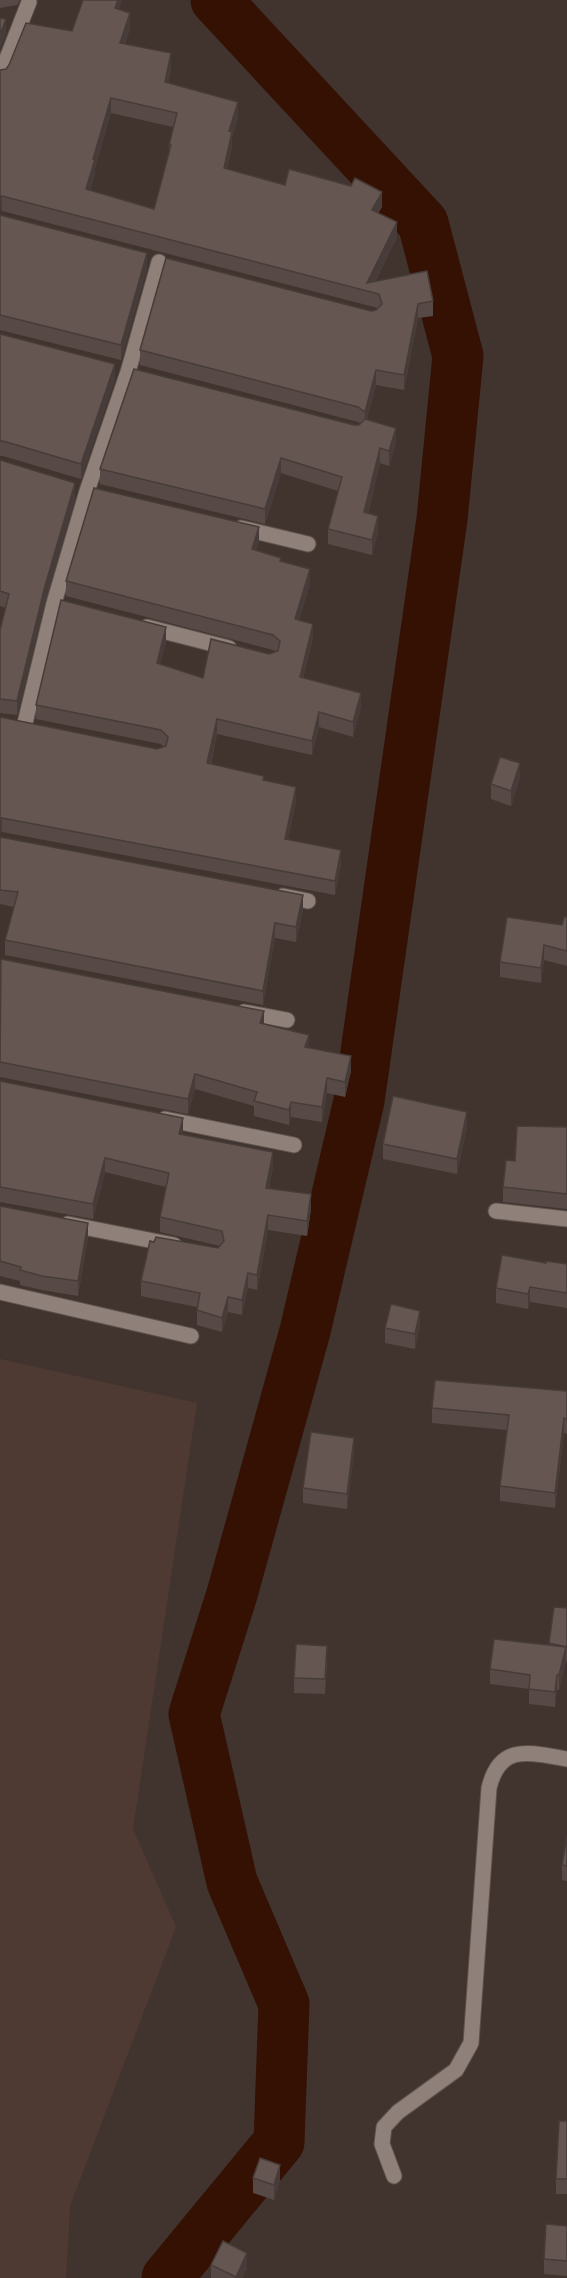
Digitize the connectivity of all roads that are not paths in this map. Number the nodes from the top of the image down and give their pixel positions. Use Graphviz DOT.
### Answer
graph roads {
  1 [pos="29,2"];
  2 [pos="0,73"];
  3 [pos="159,262"];
  4 [pos="227,525"];
  5 [pos="308,544"];
  6 [pos="134,623"];
  7 [pos="248,653"];
  8 [pos="8,724"];
  9 [pos="274,895"];
  10 [pos="308,901"];
  11 [pos="230,1009"];
  12 [pos="287,1020"];
  13 [pos="153,1117"];
  14 [pos="294,1145"];
  15 [pos="496,1211"];
  16 [pos="567,1219"];
  17 [pos="56,1222"];
  18 [pos="192,1249"];
  19 [pos="0,1292"];
  20 [pos="191,1335"];
  21 [pos="567,1759"];
  22 [pos="394,2176"];
  1 -- 2 [label="street"];
  3 -- 8 [label="street"];
  4 -- 5 [label="street"];
  6 -- 7 [label="street"];
  9 -- 10 [label="street"];
  11 -- 12 [label="street"];
  13 -- 14 [label="street"];
  15 -- 16 [label="street"];
  17 -- 18 [label="street"];
  19 -- 20 [label="street"];
  21 -- 22 [label="street"];
}
